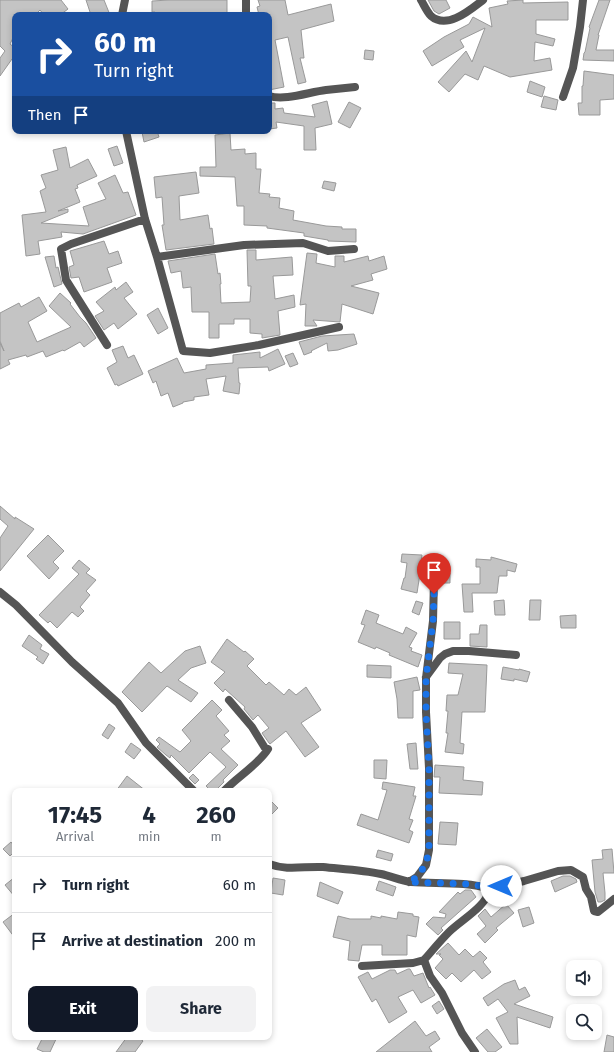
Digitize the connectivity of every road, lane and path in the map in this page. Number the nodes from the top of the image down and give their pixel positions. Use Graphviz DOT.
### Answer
graph roads {
  1 [pos="125,0"];
  2 [pos="246,0"];
  3 [pos="421,0"];
  4 [pos="483,0"];
  5 [pos="583,0"];
  6 [pos="123,12"];
  7 [pos="246,12"];
  8 [pos="354,88"];
  9 [pos="272,97"];
  10 [pos="563,97"];
  11 [pos="127,134"];
  12 [pos="145,219"];
  13 [pos="354,249"];
  14 [pos="157,257"];
  15 [pos="339,327"];
  16 [pos="107,345"];
  17 [pos="434,580"];
  18 [pos="0,592"];
  19 [pos="516,655"];
  20 [pos="426,678"];
  21 [pos="230,700"];
  22 [pos="191,788"];
  23 [pos="227,788"];
  24 [pos="272,865"];
  25 [pos="409,882"];
  26 [pos="490,889"];
  27 [pos="614,899"];
  28 [pos="424,960"];
  29 [pos="362,966"];
  30 [pos="475,1052"];
  1 -- 6 [label="street"];
  2 -- 7 [label="street"];
  3 -- 4 [label="street"];
  5 -- 10 [label="street"];
  8 -- 9 [label="street"];
  11 -- 12 [label="street"];
  12 -- 14 [label="street"];
  12 -- 16 [label="street"];
  13 -- 14 [label="street"];
  14 -- 15 [label="street"];
  17 -- 20 [label="street"];
  18 -- 22 [label="street"];
  19 -- 20 [label="street"];
  20 -- 25 [label="street"];
  21 -- 23 [label="street"];
  24 -- 25 [label="street"];
  25 -- 26 [label="street"];
  26 -- 27 [label="street"];
  26 -- 28 [label="street"];
  28 -- 29 [label="street"];
  28 -- 30 [label="street"];
}
